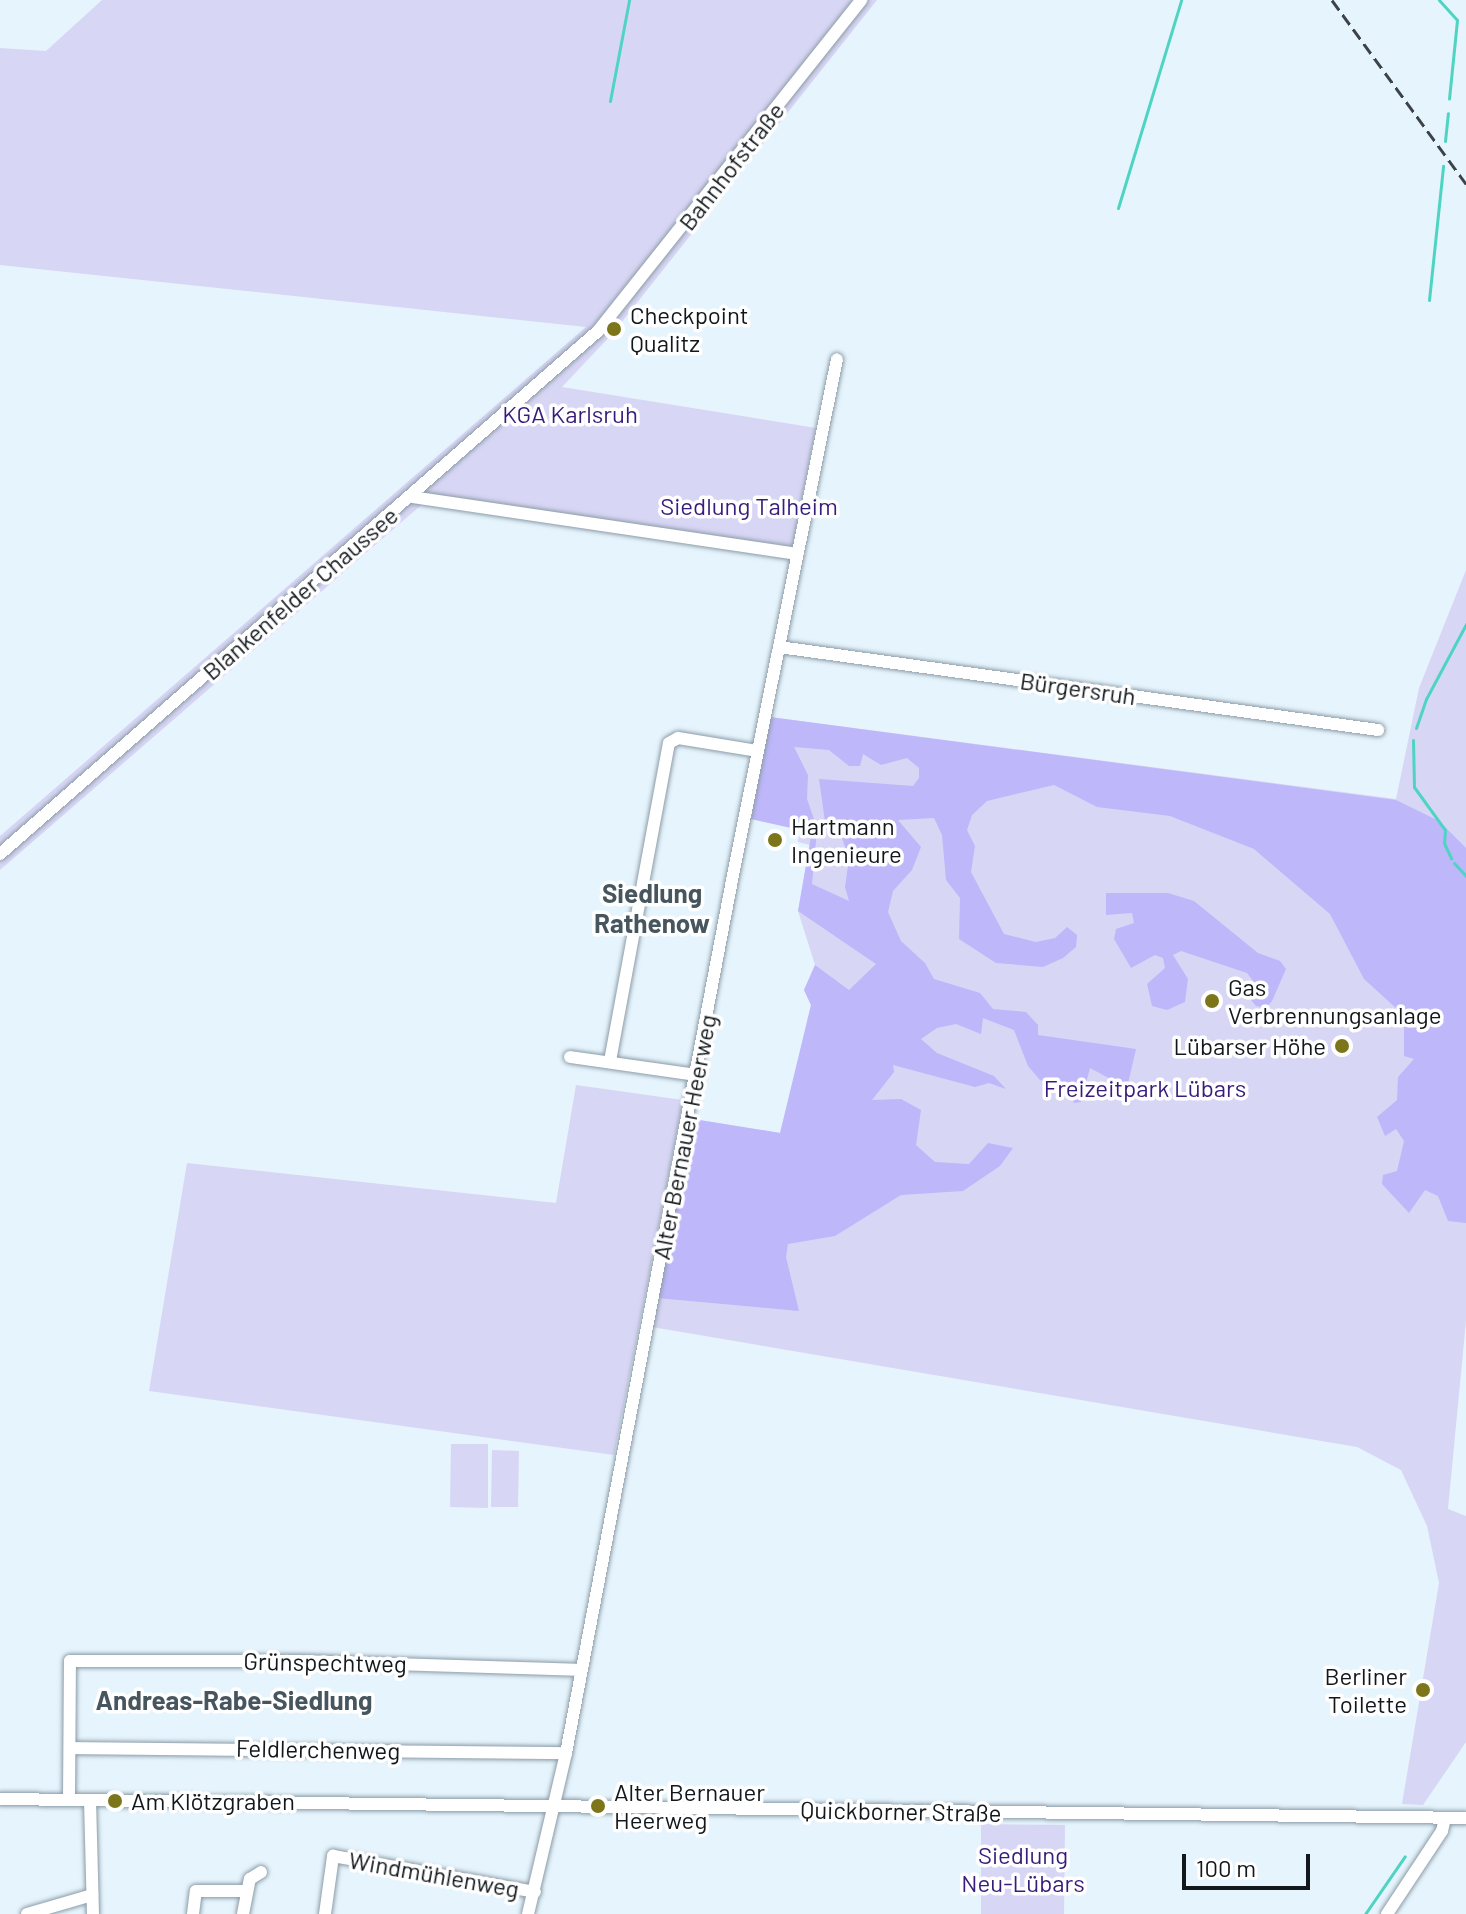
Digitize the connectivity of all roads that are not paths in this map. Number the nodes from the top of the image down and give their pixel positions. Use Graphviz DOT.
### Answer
graph roads {
  1 [pos="861,0"];
  2 [pos="598,331"];
  3 [pos="837,359"];
  4 [pos="412,497"];
  5 [pos="797,554"];
  6 [pos="779,647"];
  7 [pos="1378,730"];
  8 [pos="757,751"];
  9 [pos="0,854"];
  10 [pos="570,1057"];
  11 [pos="610,1061"];
  12 [pos="696,1075"];
  13 [pos="580,1670"];
  14 [pos="70,1748"];
  15 [pos="566,1753"];
  16 [pos="0,1799"];
  17 [pos="69,1800"];
  18 [pos="90,1800"];
  19 [pos="555,1807"];
  20 [pos="1445,1818"];
  21 [pos="1466,1818"];
  22 [pos="261,1872"];
  23 [pos="247,1891"];
  24 [pos="535,1892"];
  25 [pos="92,1895"];
  26 [pos="27,1914"];
  27 [pos="93,1914"];
  28 [pos="193,1914"];
  29 [pos="243,1914"];
  30 [pos="325,1914"];
  31 [pos="528,1914"];
  32 [pos="1387,1914"];
  1 -- 2 [label="street, Bahnhofstraße"];
  2 -- 4 [label="street, Blankenfelder Chaussee"];
  3 -- 5 [label="street, Alter Bernauer Heerweg"];
  4 -- 5 [label="street"];
  4 -- 9 [label="street, Blankenfelder Chaussee"];
  5 -- 6 [label="street, Alter Bernauer Heerweg"];
  6 -- 7 [label="street, Bürgersruh"];
  6 -- 8 [label="street, Alter Bernauer Heerweg"];
  8 -- 11 [label="street"];
  8 -- 12 [label="street, Alter Bernauer Heerweg"];
  10 -- 11 [label="street"];
  11 -- 12 [label="street"];
  12 -- 13 [label="street, Alter Bernauer Heerweg"];
  13 -- 14 [label="street, Grünspechtweg"];
  13 -- 15 [label="street, Alter Bernauer Heerweg"];
  14 -- 15 [label="street, Feldlerchenweg"];
  14 -- 17 [label="street"];
  15 -- 19 [label="street, Alter Bernauer Heerweg"];
  16 -- 17 [label="street, Quickborner Straße"];
  17 -- 18 [label="street, Quickborner Straße"];
  18 -- 19 [label="street, Quickborner Straße"];
  18 -- 25 [label="street"];
  19 -- 20 [label="street, Quickborner Straße"];
  19 -- 24 [label="street, Alter Bernauer Heerweg"];
  20 -- 21 [label="street, Quickborner Straße"];
  20 -- 32 [label="street"];
  22 -- 23 [label="street"];
  23 -- 28 [label="street"];
  23 -- 29 [label="street"];
  24 -- 30 [label="street, Windmühlenweg"];
  24 -- 31 [label="street, Alter Bernauer Heerweg"];
  25 -- 26 [label="street"];
  25 -- 27 [label="street"];
}
